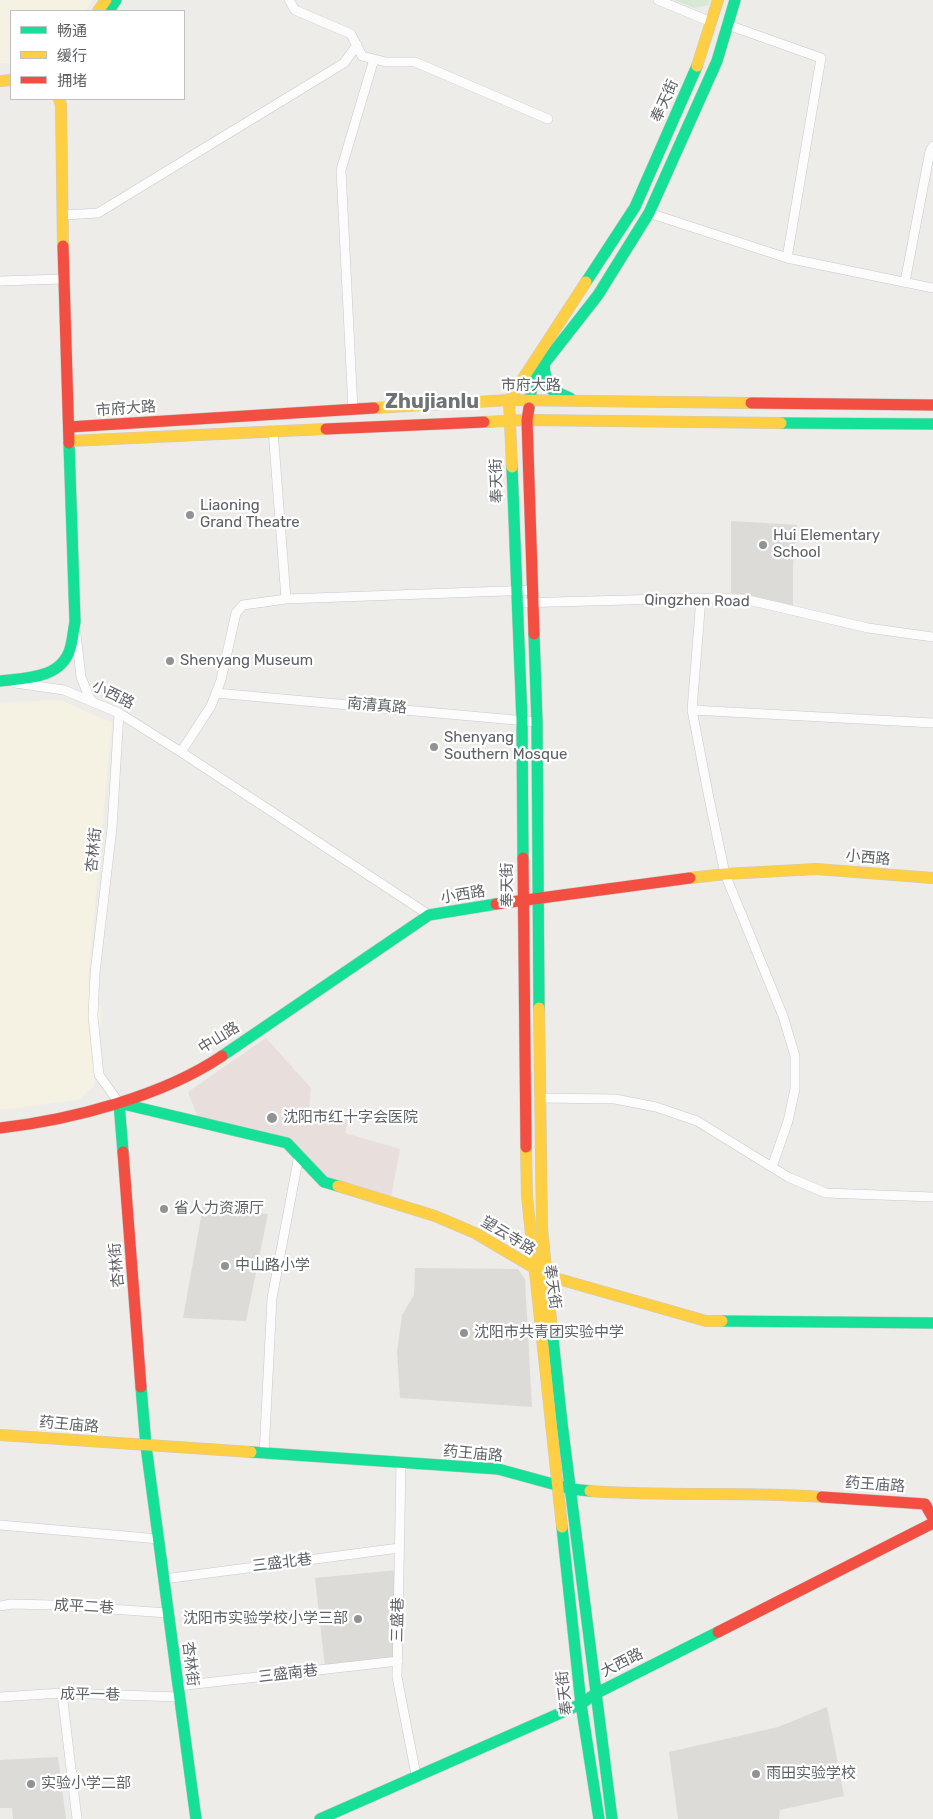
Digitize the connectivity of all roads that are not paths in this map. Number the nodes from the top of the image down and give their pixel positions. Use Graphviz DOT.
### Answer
graph roads {
  1 [pos="289,0"];
  2 [pos="658,0"];
  3 [pos="718,0"];
  4 [pos="735,0"];
  5 [pos="711,22"];
  6 [pos="728,25"];
  7 [pos="357,46"];
  8 [pos="374,59"];
  9 [pos="61,101"];
  10 [pos="548,119"];
  11 [pos="933,146"];
  12 [pos="649,213"];
  13 [pos="64,215"];
  14 [pos="787,258"];
  15 [pos="63,279"];
  16 [pos="0,281"];
  17 [pos="905,282"];
  18 [pos="933,288"];
  19 [pos="544,364"];
  20 [pos="509,400"];
  21 [pos="530,400"];
  22 [pos="575,401"];
  23 [pos="933,406"];
  24 [pos="352,410"];
  25 [pos="527,420"];
  26 [pos="509,421"];
  27 [pos="933,424"];
  28 [pos="69,428"];
  29 [pos="273,430"];
  30 [pos="70,441"];
  31 [pos="517,591"];
  32 [pos="533,596"];
  33 [pos="700,598"];
  34 [pos="286,599"];
  35 [pos="517,603"];
  36 [pos="75,622"];
  37 [pos="933,637"];
  38 [pos="0,681"];
  39 [pos="216,693"];
  40 [pos="90,699"];
  41 [pos="692,710"];
  42 [pos="119,713"];
  43 [pos="522,721"];
  44 [pos="537,722"];
  45 [pos="933,723"];
  46 [pos="181,752"];
  47 [pos="724,874"];
  48 [pos="933,878"];
  49 [pos="537,898"];
  50 [pos="523,900"];
  51 [pos="428,916"];
  52 [pos="539,1098"];
  53 [pos="118,1103"];
  54 [pos="0,1128"];
  55 [pos="299,1155"];
  56 [pos="772,1167"];
  57 [pos="933,1197"];
  58 [pos="534,1268"];
  59 [pos="548,1276"];
  60 [pos="933,1323"];
  61 [pos="0,1435"];
  62 [pos="146,1446"];
  63 [pos="264,1454"];
  64 [pos="401,1463"];
  65 [pos="557,1485"];
  66 [pos="572,1489"];
  67 [pos="933,1518"];
  68 [pos="933,1523"];
  69 [pos="0,1524"];
  70 [pos="159,1539"];
  71 [pos="399,1548"];
  72 [pos="164,1579"];
  73 [pos="0,1606"];
  74 [pos="168,1613"];
  75 [pos="398,1660"];
  76 [pos="179,1692"];
  77 [pos="62,1693"];
  78 [pos="595,1694"];
  79 [pos="0,1696"];
  80 [pos="581,1704"];
  81 [pos="416,1775"];
  82 [pos="77,1819"];
  83 [pos="196,1819"];
  84 [pos="320,1819"];
  85 [pos="599,1819"];
  86 [pos="612,1819"];
  1 -- 7 [label="street"];
  2 -- 5 [label="street"];
  3 -- 5 [label="main road, 奉天街"];
  4 -- 6 [label="main road, 奉天街"];
  5 -- 20 [label="main road, 奉天街"];
  6 -- 12 [label="main road, 奉天街"];
  6 -- 14 [label="street"];
  7 -- 8 [label="street"];
  7 -- 13 [label="street"];
  8 -- 10 [label="street"];
  8 -- 24 [label="street"];
  9 -- 13 [label="main road"];
  11 -- 17 [label="street"];
  12 -- 14 [label="street"];
  12 -- 19 [label="main road, 奉天街"];
  13 -- 15 [label="main road"];
  14 -- 17 [label="street"];
  15 -- 16 [label="street"];
  15 -- 28 [label="main road"];
  17 -- 18 [label="street"];
  19 -- 21 [label="main road, 奉天街"];
  19 -- 22 [label="main road"];
  20 -- 21 [label="main road, 市府大路"];
  20 -- 24 [label="main road, 市府大路"];
  20 -- 26 [label="main road, 奉天街"];
  21 -- 22 [label="main road, 市府大路"];
  21 -- 25 [label="main road, 奉天街"];
  22 -- 23 [label="main road, 市府大路"];
  24 -- 28 [label="main road, 市府大路"];
  25 -- 26 [label="main road, 市府大路"];
  25 -- 27 [label="main road, 市府大路"];
  25 -- 32 [label="main road, 奉天街"];
  26 -- 29 [label="main road, 市府大路"];
  26 -- 31 [label="main road, 奉天街"];
  28 -- 30 [label="main road"];
  29 -- 30 [label="main road, 市府大路"];
  29 -- 34 [label="street"];
  30 -- 36 [label="main road"];
  31 -- 32 [label="street"];
  31 -- 34 [label="street"];
  31 -- 35 [label="main road, 奉天街"];
  32 -- 33 [label="street, Qingzhen Road"];
  32 -- 35 [label="street, Qingzhen Road"];
  32 -- 44 [label="main road, 奉天街"];
  33 -- 37 [label="street, Qingzhen Road"];
  33 -- 41 [label="street"];
  34 -- 39 [label="street"];
  35 -- 43 [label="main road, 奉天街"];
  36 -- 38 [label="main road"];
  36 -- 40 [label="street"];
  38 -- 40 [label="street, 小西路"];
  39 -- 43 [label="street, 南清真路"];
  39 -- 46 [label="street"];
  40 -- 42 [label="street, 小西路"];
  41 -- 45 [label="street"];
  41 -- 47 [label="street"];
  42 -- 46 [label="street, 小西路"];
  42 -- 53 [label="street, 杏林街"];
  43 -- 44 [label="street, 南清真路"];
  43 -- 50 [label="main road, 奉天街"];
  44 -- 49 [label="main road, 奉天街"];
  46 -- 51 [label="street, 小西路"];
  47 -- 48 [label="main road, 小西路"];
  47 -- 49 [label="main road, 小西路"];
  47 -- 56 [label="street"];
  49 -- 50 [label="main road, 小西路"];
  49 -- 52 [label="main road, 奉天街"];
  50 -- 51 [label="main road, 小西路"];
  50 -- 58 [label="main road, 奉天街"];
  51 -- 53 [label="main road, 中山路"];
  52 -- 56 [label="street"];
  52 -- 59 [label="main road, 奉天街"];
  53 -- 54 [label="main road, 中山路"];
  53 -- 55 [label="main road, 望云寺路"];
  53 -- 62 [label="main road, 杏林街"];
  55 -- 58 [label="main road, 望云寺路"];
  55 -- 63 [label="street"];
  56 -- 57 [label="street"];
  58 -- 59 [label="main road, 望云寺路"];
  58 -- 65 [label="main road, 奉天街"];
  59 -- 60 [label="main road, 望云寺路"];
  59 -- 66 [label="main road, 奉天街"];
  61 -- 62 [label="main road, 药王庙路"];
  62 -- 63 [label="main road, 药王庙路"];
  62 -- 70 [label="main road, 杏林街"];
  63 -- 64 [label="main road, 药王庙路"];
  64 -- 65 [label="main road, 药王庙路"];
  64 -- 71 [label="street, 三盛巷"];
  65 -- 66 [label="main road, 药王庙路"];
  65 -- 80 [label="main road, 奉天街"];
  66 -- 67 [label="main road, 药王庙路"];
  66 -- 78 [label="main road, 奉天街"];
  68 -- 78 [label="main road, 大西路"];
  69 -- 70 [label="street"];
  70 -- 72 [label="main road, 杏林街"];
  71 -- 72 [label="street, 三盛北巷"];
  71 -- 75 [label="street, 三盛巷"];
  72 -- 74 [label="main road, 杏林街"];
  73 -- 74 [label="street, 成平二巷"];
  74 -- 76 [label="main road, 杏林街"];
  75 -- 76 [label="street, 三盛南巷"];
  75 -- 81 [label="street, 三盛巷"];
  76 -- 77 [label="street, 成平一巷"];
  76 -- 83 [label="main road, 杏林街"];
  77 -- 79 [label="street, 成平一巷"];
  77 -- 82 [label="street"];
  78 -- 80 [label="main road, 大西路"];
  78 -- 86 [label="main road, 奉天街"];
  80 -- 81 [label="main road, 大西路"];
  80 -- 85 [label="main road, 奉天街"];
  81 -- 84 [label="main road, 大西路"];
}
